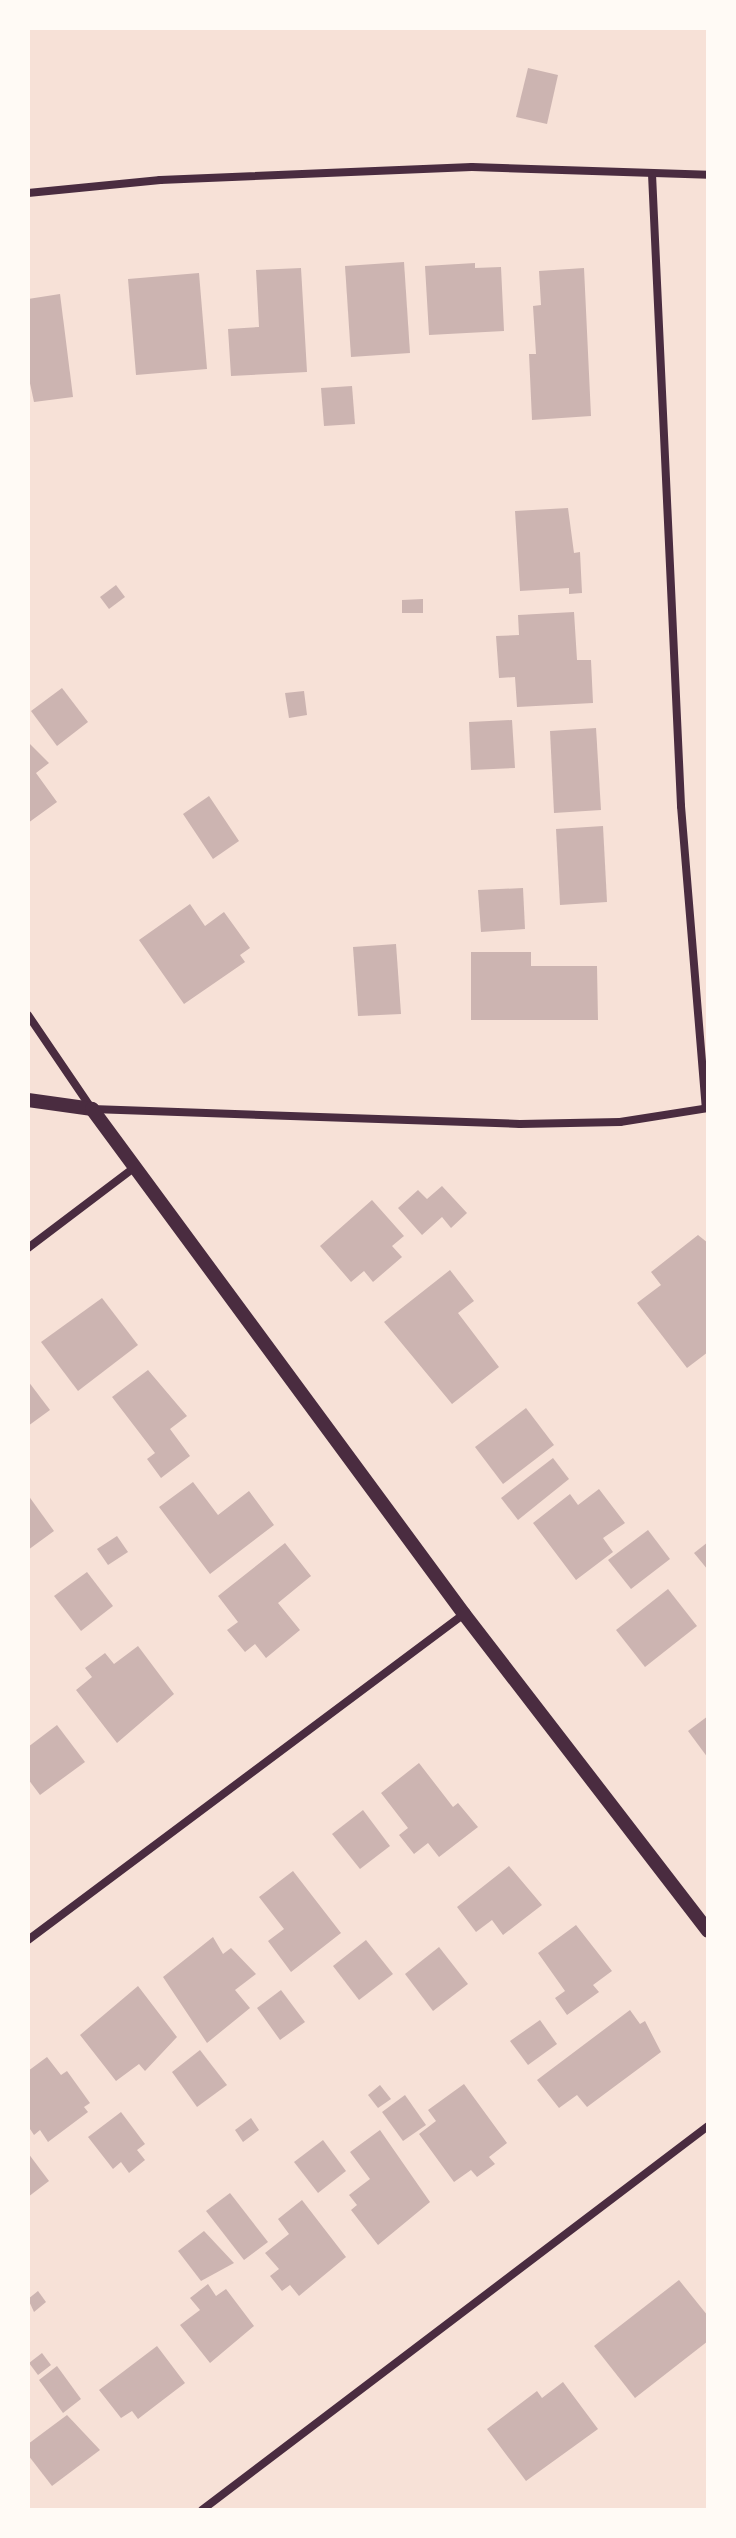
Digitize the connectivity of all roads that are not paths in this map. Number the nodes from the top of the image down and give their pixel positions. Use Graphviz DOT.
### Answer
graph roads {
  1 [pos="652,174"];
  2 [pos="708,175"];
  3 [pos="28,193"];
  4 [pos="28,1015"];
  5 [pos="28,1100"];
  6 [pos="707,1108"];
  7 [pos="92,1109"];
  8 [pos="135,1167"];
  9 [pos="28,1248"];
  10 [pos="464,1614"];
  11 [pos="708,1931"];
  12 [pos="28,1940"];
  13 [pos="708,2126"];
  14 [pos="202,2510"];
  1 -- 2 [label="street"];
  1 -- 3 [label="street"];
  1 -- 6 [label="street"];
  4 -- 7 [label="street"];
  5 -- 7 [label="street"];
  6 -- 7 [label="street"];
  7 -- 8 [label="street"];
  8 -- 9 [label="street"];
  8 -- 10 [label="street"];
  10 -- 11 [label="street"];
  10 -- 12 [label="street"];
  13 -- 14 [label="street"];
}
